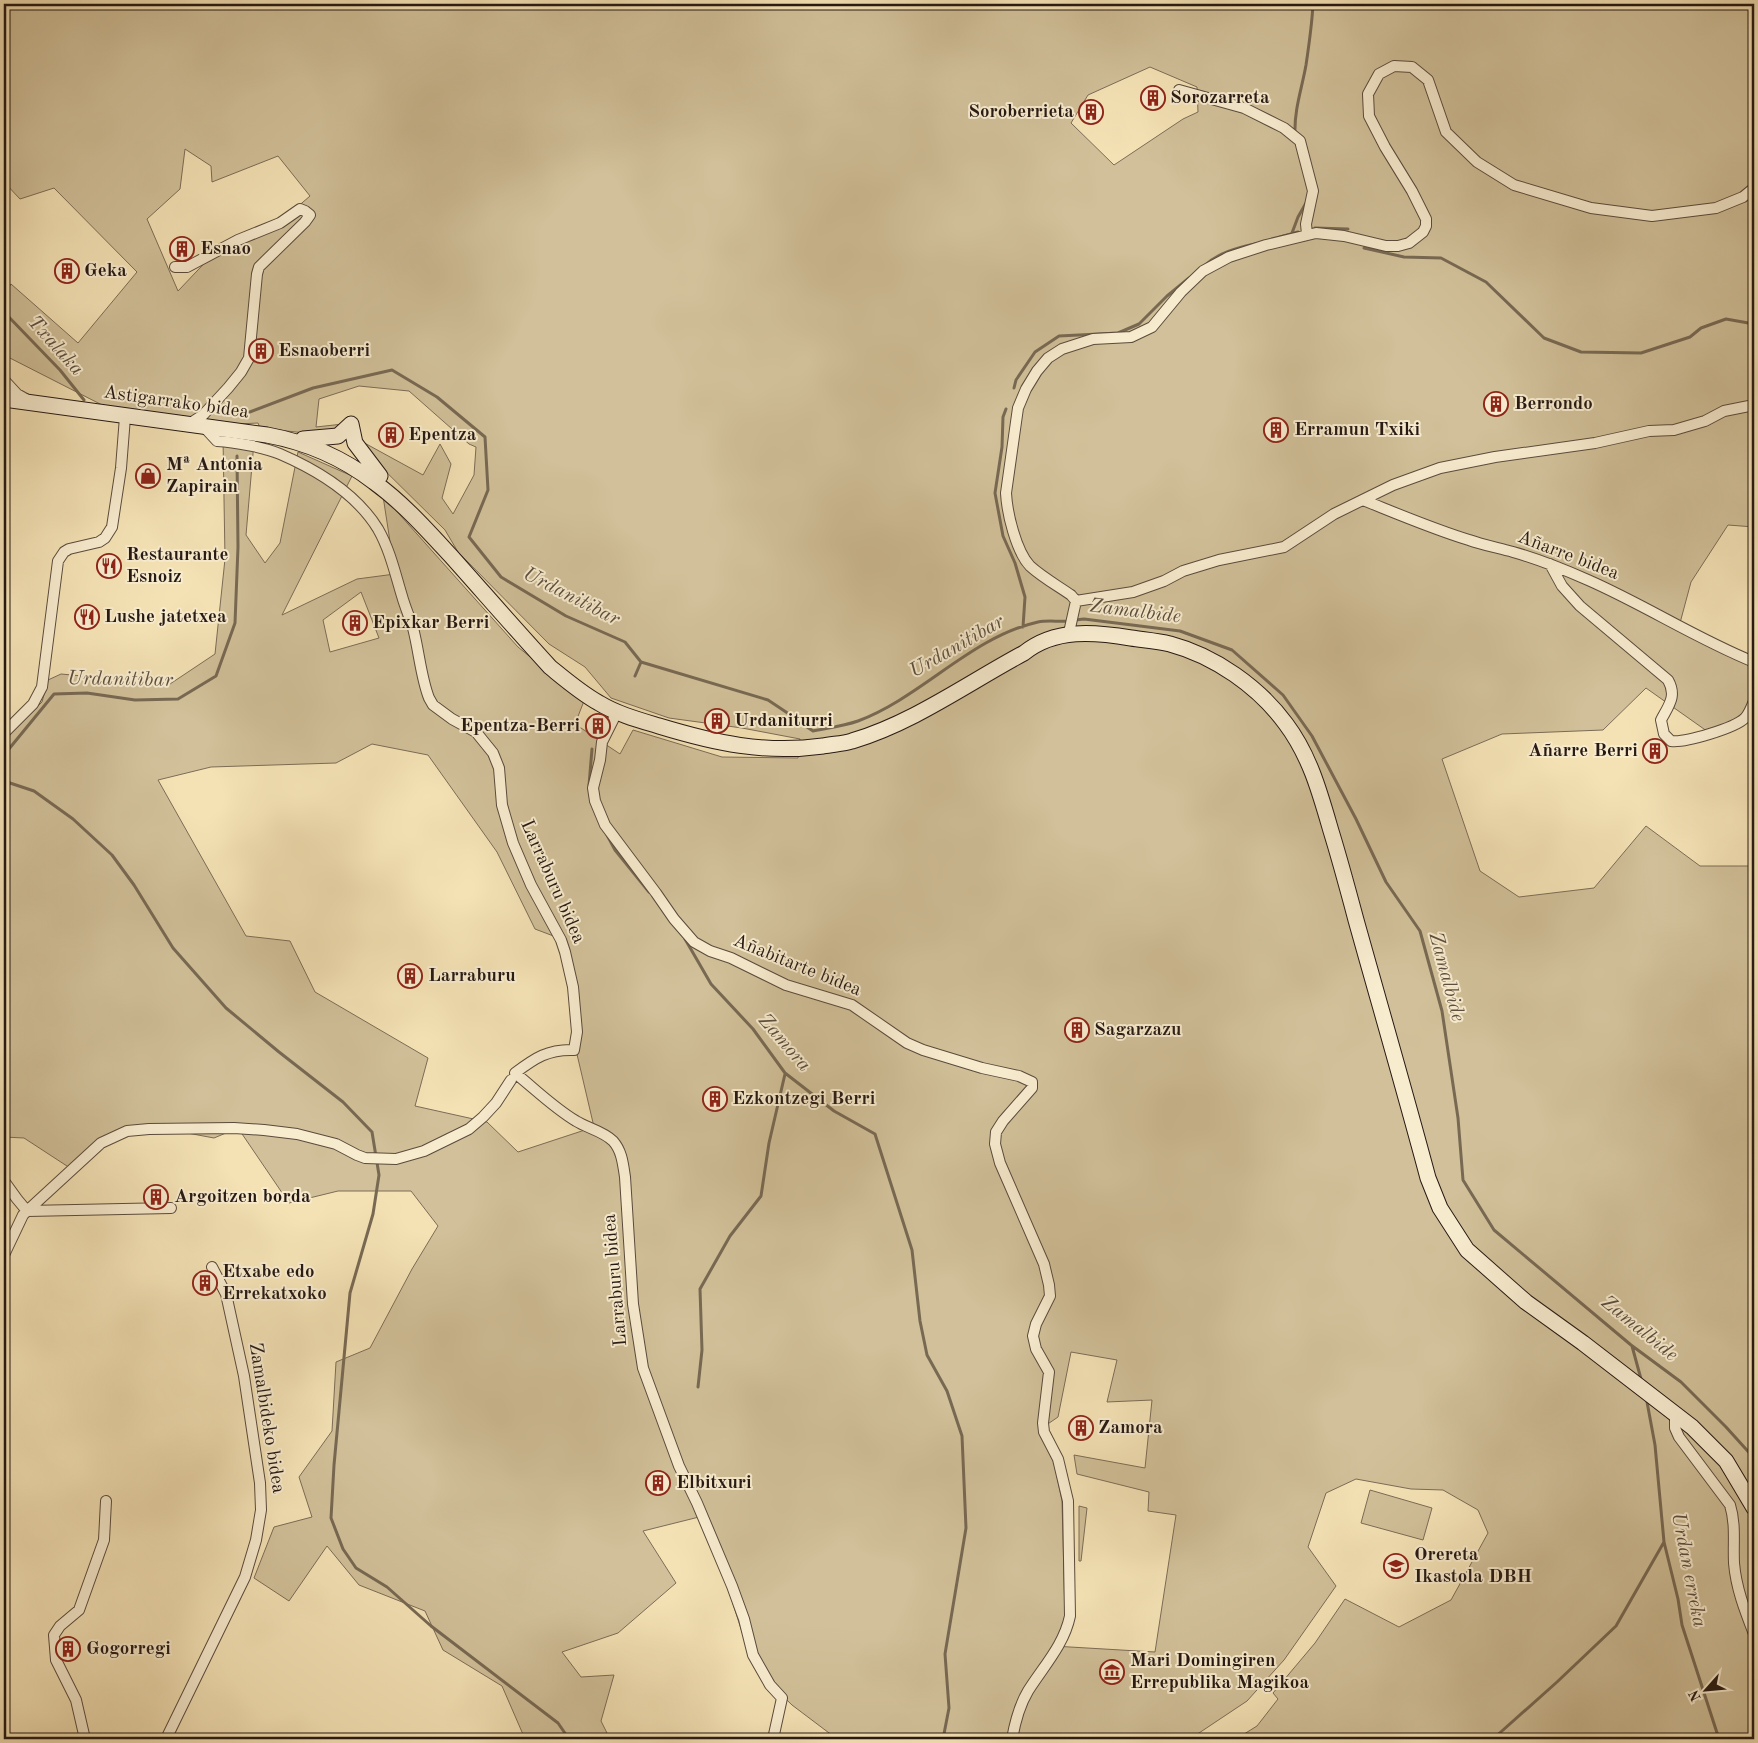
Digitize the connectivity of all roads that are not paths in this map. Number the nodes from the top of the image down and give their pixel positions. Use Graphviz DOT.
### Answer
graph roads {
  1 [pos="1178,90"];
  2 [pos="1754,188"];
  3 [pos="1308,234"];
  4 [pos="174,267"];
  5 [pos="4,380"];
  6 [pos="4,400"];
  7 [pos="34,404"];
  8 [pos="1754,405"];
  9 [pos="125,417"];
  10 [pos="188,425"];
  11 [pos="204,427"];
  12 [pos="304,442"];
  13 [pos="266,443"];
  14 [pos="343,447"];
  15 [pos="349,465"];
  16 [pos="380,476"];
  17 [pos="1363,500"];
  18 [pos="412,515"];
  19 [pos="1550,564"];
  20 [pos="1075,604"];
  21 [pos="1070,628"];
  22 [pos="1130,638"];
  23 [pos="1085,641"];
  24 [pos="1030,652"];
  25 [pos="1754,662"];
  26 [pos="1754,701"];
  27 [pos="617,712"];
  28 [pos="4,733"];
  29 [pos="511,1080"];
  30 [pos="4,1181"];
  31 [pos="171,1208"];
  32 [pos="27,1210"];
  33 [pos="4,1256"];
  34 [pos="212,1266"];
  35 [pos="1675,1414"];
  36 [pos="106,1502"];
  37 [pos="1754,1508"];
  38 [pos="1754,1634"];
  39 [pos="85,1739"];
  40 [pos="166,1739"];
  41 [pos="772,1739"];
  42 [pos="1012,1739"];
  1 -- 3 [label="street"];
  2 -- 3 [label="street"];
  3 -- 20 [label="street"];
  4 -- 10 [label="street"];
  5 -- 7 [label="street"];
  6 -- 7 [label="main road, Astigarrako bidea"];
  7 -- 9 [label="main road, Astigarrako bidea"];
  8 -- 17 [label="street"];
  9 -- 10 [label="main road, Astigarrako bidea"];
  9 -- 28 [label="street"];
  10 -- 11 [label="main road, Astigarrako bidea"];
  11 -- 13 [label="main road, Astigarrako bidea"];
  11 -- 13 [label="street, Larraburu bidea"];
  12 -- 13 [label="main road, Astigarrako bidea"];
  12 -- 14 [label="main road, Astigarrako bidea"];
  12 -- 15 [label="main road, Astigarrako bidea"];
  12 -- 16 [label="main road"];
  13 -- 41 [label="street, Larraburu bidea"];
  14 -- 15 [label="main road"];
  14 -- 16 [label="main road, Astigarrako bidea"];
  15 -- 18 [label="main road, Astigarrako bidea"];
  16 -- 18 [label="main road, Astigarrako bidea"];
  17 -- 19 [label="street, Añarre bidea"];
  17 -- 20 [label="street"];
  18 -- 27 [label="main road, Astigarrako bidea"];
  19 -- 25 [label="street, Añarre bidea"];
  19 -- 26 [label="street"];
  20 -- 21 [label="street"];
  21 -- 22 [label="main road, Astigarrako bidea"];
  21 -- 23 [label="main road"];
  21 -- 24 [label="main road, Astigarrako bidea"];
  22 -- 23 [label="main road"];
  22 -- 35 [label="main road"];
  23 -- 24 [label="main road"];
  24 -- 27 [label="main road, Astigarrako bidea"];
  27 -- 42 [label="street, Añabitarte bidea"];
  29 -- 32 [label="street"];
  30 -- 32 [label="street"];
  31 -- 32 [label="street"];
  32 -- 33 [label="street"];
  34 -- 40 [label="street, Zamalbideko bidea"];
  35 -- 37 [label="main road"];
  35 -- 38 [label="street"];
  36 -- 39 [label="street"];
}
